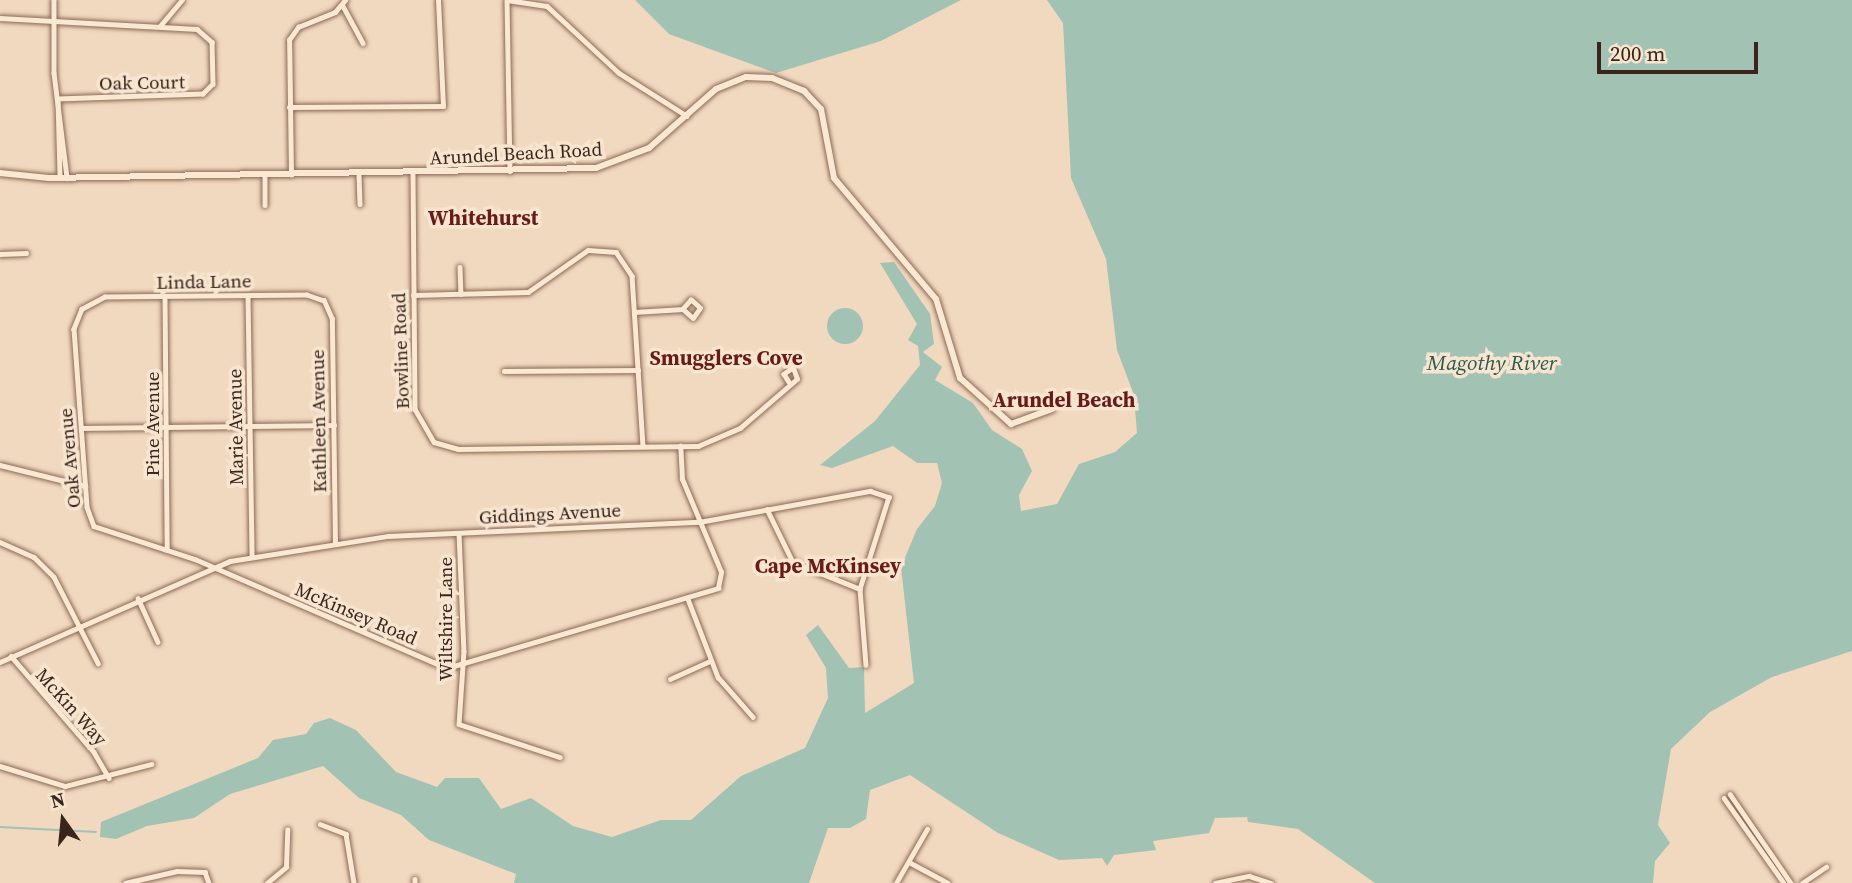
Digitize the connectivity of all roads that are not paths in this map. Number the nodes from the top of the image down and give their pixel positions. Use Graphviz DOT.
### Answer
graph roads {
  1 [pos="54,0"];
  2 [pos="182,0"];
  3 [pos="438,0"];
  4 [pos="507,0"];
  5 [pos="344,3"];
  6 [pos="0,18"];
  7 [pos="52,20"];
  8 [pos="159,26"];
  9 [pos="363,43"];
  10 [pos="58,99"];
  11 [pos="289,107"];
  12 [pos="688,117"];
  13 [pos="510,172"];
  14 [pos="0,173"];
  15 [pos="413,174"];
  16 [pos="359,175"];
  17 [pos="265,176"];
  18 [pos="291,176"];
  19 [pos="64,178"];
  20 [pos="360,204"];
  21 [pos="265,205"];
  22 [pos="26,253"];
  23 [pos="0,254"];
  24 [pos="460,267"];
  25 [pos="461,294"];
  26 [pos="413,295"];
  27 [pos="248,296"];
  28 [pos="165,297"];
  29 [pos="324,301"];
  30 [pos="85,306"];
  31 [pos="683,309"];
  32 [pos="634,313"];
  33 [pos="638,370"];
  34 [pos="504,371"];
  35 [pos="789,382"];
  36 [pos="1052,409"];
  37 [pos="334,425"];
  38 [pos="167,426"];
  39 [pos="249,426"];
  40 [pos="81,428"];
  41 [pos="643,446"];
  42 [pos="680,446"];
  43 [pos="0,465"];
  44 [pos="85,486"];
  45 [pos="767,509"];
  46 [pos="699,522"];
  47 [pos="459,533"];
  48 [pos="0,542"];
  49 [pos="335,544"];
  50 [pos="167,550"];
  51 [pos="252,557"];
  52 [pos="212,566"];
  53 [pos="860,589"];
  54 [pos="138,598"];
  55 [pos="688,599"];
  56 [pos="80,623"];
  57 [pos="158,642"];
  58 [pos="11,656"];
  59 [pos="710,661"];
  60 [pos="0,662"];
  61 [pos="98,663"];
  62 [pos="866,665"];
  63 [pos="463,667"];
  64 [pos="670,679"];
  65 [pos="753,717"];
  66 [pos="559,757"];
  67 [pos="151,764"];
  68 [pos="0,766"];
  69 [pos="109,778"];
  70 [pos="1730,794"];
  71 [pos="1724,798"];
  72 [pos="320,824"];
  73 [pos="927,829"];
  74 [pos="287,830"];
  75 [pos="909,862"];
  76 [pos="1826,867"];
  77 [pos="125,883"];
  78 [pos="209,883"];
  79 [pos="267,883"];
  80 [pos="354,883"];
  81 [pos="895,883"];
  82 [pos="948,883"];
  83 [pos="1215,883"];
  84 [pos="1271,883"];
  85 [pos="1784,883"];
  86 [pos="1791,883"];
  87 [pos="1802,883"];
  1 -- 7 [label="street"];
  2 -- 8 [label="street"];
  3 -- 11 [label="street"];
  4 -- 12 [label="street"];
  4 -- 13 [label="street"];
  5 -- 9 [label="street"];
  5 -- 11 [label="street"];
  6 -- 7 [label="street, Oak Court"];
  7 -- 8 [label="street, Oak Court"];
  7 -- 10 [label="street"];
  8 -- 10 [label="street, Oak Court"];
  10 -- 19 [label="street"];
  11 -- 18 [label="street"];
  12 -- 13 [label="street, Arundel Beach Road"];
  12 -- 36 [label="street, Arundel Beach Road"];
  13 -- 15 [label="street, Arundel Beach Road"];
  14 -- 19 [label="street, Arundel Beach Road"];
  15 -- 16 [label="street, Arundel Beach Road"];
  15 -- 26 [label="street, Bowline Road"];
  16 -- 18 [label="street, Arundel Beach Road"];
  16 -- 20 [label="street"];
  17 -- 18 [label="street, Arundel Beach Road"];
  17 -- 19 [label="street, Arundel Beach Road"];
  17 -- 21 [label="street"];
  22 -- 23 [label="street"];
  24 -- 25 [label="street"];
  25 -- 26 [label="street"];
  25 -- 32 [label="street"];
  26 -- 41 [label="street, Bowline Road"];
  27 -- 28 [label="street, Linda Lane"];
  27 -- 29 [label="street, Linda Lane"];
  27 -- 39 [label="street, Marie Avenue"];
  28 -- 30 [label="street, Linda Lane"];
  28 -- 38 [label="street, Pine Avenue"];
  29 -- 37 [label="street, Kathleen Avenue"];
  30 -- 40 [label="street, Oak Avenue"];
  31 -- 31 [label="street"];
  31 -- 32 [label="street"];
  32 -- 33 [label="street"];
  33 -- 34 [label="street"];
  33 -- 41 [label="street"];
  35 -- 42 [label="street, Bowline Road"];
  37 -- 39 [label="street"];
  37 -- 49 [label="street, Kathleen Avenue"];
  38 -- 39 [label="street"];
  38 -- 40 [label="street"];
  38 -- 50 [label="street, Pine Avenue"];
  39 -- 51 [label="street, Marie Avenue"];
  40 -- 44 [label="street, Oak Avenue"];
  41 -- 42 [label="street, Bowline Road"];
  42 -- 46 [label="street"];
  43 -- 44 [label="street"];
  44 -- 50 [label="street, Oak Avenue"];
  45 -- 46 [label="street, Giddings Avenue"];
  45 -- 53 [label="street"];
  45 -- 53 [label="street, Giddings Avenue"];
  46 -- 47 [label="street, Giddings Avenue"];
  46 -- 55 [label="street, McKinsey Road"];
  47 -- 49 [label="street, Giddings Avenue"];
  47 -- 63 [label="street, Wiltshire Lane"];
  48 -- 56 [label="street"];
  49 -- 51 [label="street, Giddings Avenue"];
  50 -- 52 [label="street, Oak Avenue"];
  51 -- 52 [label="street, Giddings Avenue"];
  52 -- 54 [label="street"];
  52 -- 63 [label="street, McKinsey Road"];
  53 -- 62 [label="street"];
  54 -- 56 [label="street"];
  54 -- 57 [label="street"];
  55 -- 59 [label="street"];
  55 -- 63 [label="street, McKinsey Road"];
  56 -- 58 [label="street"];
  56 -- 61 [label="street"];
  58 -- 60 [label="street"];
  58 -- 69 [label="street, McKin Way"];
  59 -- 64 [label="street"];
  59 -- 65 [label="street"];
  63 -- 66 [label="street, Wiltshire Lane"];
  67 -- 69 [label="street"];
  68 -- 69 [label="street"];
  70 -- 86 [label="street"];
  71 -- 85 [label="street"];
  72 -- 80 [label="street"];
  73 -- 75 [label="street"];
  74 -- 79 [label="street"];
  75 -- 81 [label="street"];
  75 -- 82 [label="street"];
  76 -- 87 [label="street"];
  77 -- 78 [label="street"];
  83 -- 84 [label="street"];
}
